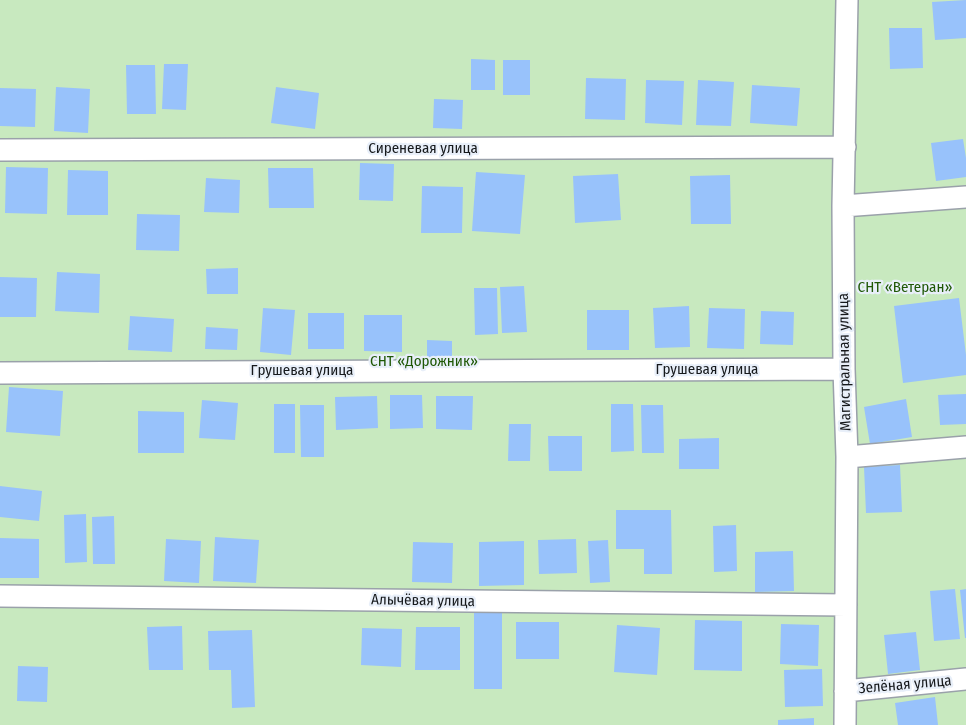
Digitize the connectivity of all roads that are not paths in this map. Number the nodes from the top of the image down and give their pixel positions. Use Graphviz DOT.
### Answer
graph roads {
  1 [pos="847,0"];
  2 [pos="845,147"];
  3 [pos="0,150"];
  4 [pos="966,198"];
  5 [pos="843,206"];
  6 [pos="844,369"];
  7 [pos="0,373"];
  8 [pos="966,447"];
  9 [pos="847,457"];
  10 [pos="0,596"];
  11 [pos="846,605"];
  12 [pos="966,679"];
  13 [pos="845,691"];
  14 [pos="845,725"];
  1 -- 2 [label="street, Магистральная улица"];
  2 -- 3 [label="street, Сиреневая улица"];
  2 -- 5 [label="street, Магистральная улица"];
  4 -- 5 [label="street"];
  5 -- 6 [label="street, Магистральная улица"];
  6 -- 7 [label="street, Грушевая улица"];
  6 -- 9 [label="street, Магистральная улица"];
  8 -- 9 [label="street"];
  9 -- 11 [label="street, Магистральная улица"];
  10 -- 11 [label="street, Алычёвая улица"];
  11 -- 13 [label="street, Магистральная улица"];
  12 -- 13 [label="street, Зелёная улица"];
  13 -- 14 [label="street, Магистральная улица"];
}
